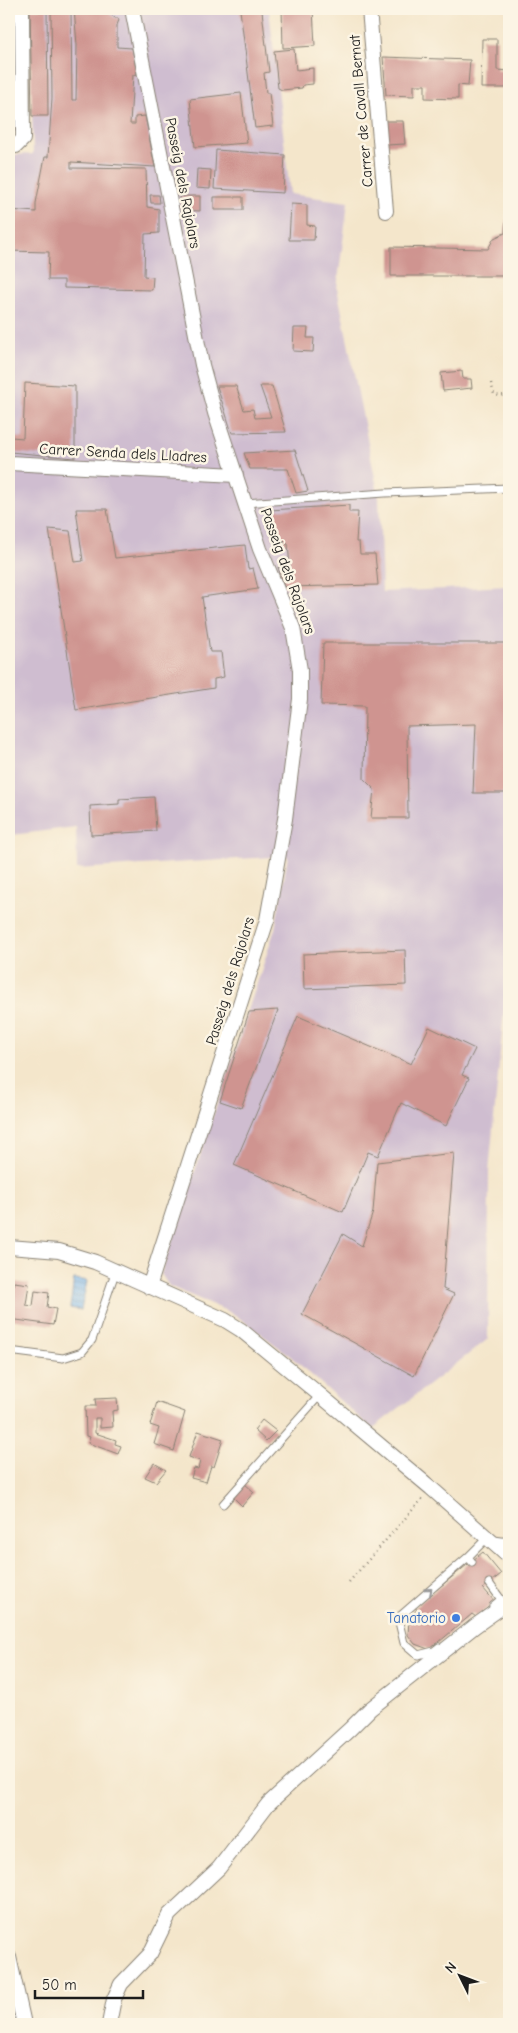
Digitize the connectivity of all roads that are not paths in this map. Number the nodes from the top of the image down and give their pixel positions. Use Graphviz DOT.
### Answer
graph roads {
  1 [pos="22,9"];
  2 [pos="132,9"];
  3 [pos="369,9"];
  4 [pos="9,146"];
  5 [pos="386,211"];
  6 [pos="9,464"];
  7 [pos="236,476"];
  8 [pos="509,488"];
  9 [pos="246,503"];
  10 [pos="9,1246"];
  11 [pos="116,1270"];
  12 [pos="149,1286"];
  13 [pos="9,1351"];
  14 [pos="320,1395"];
  15 [pos="223,1504"];
  16 [pos="490,1539"];
  17 [pos="509,1542"];
  18 [pos="509,1557"];
  19 [pos="489,1583"];
  20 [pos="509,1602"];
  21 [pos="9,1957"];
  22 [pos="24,2024"];
  23 [pos="109,2024"];
  1 -- 4 [label="street"];
  2 -- 7 [label="street, Passeig dels Rajolars"];
  3 -- 5 [label="street, Carrer de Cavall Bernat"];
  6 -- 7 [label="street, Carrer Senda dels Lladres"];
  7 -- 9 [label="street, Passeig dels Rajolars"];
  8 -- 9 [label="lane"];
  9 -- 12 [label="street, Passeig dels Rajolars"];
  10 -- 11 [label="street"];
  11 -- 12 [label="street"];
  11 -- 13 [label="lane"];
  12 -- 14 [label="street"];
  14 -- 15 [label="lane"];
  14 -- 16 [label="street"];
  16 -- 17 [label="lane"];
  16 -- 18 [label="street"];
  19 -- 16 [label="lane, one-way"];
  20 -- 23 [label="street"];
  21 -- 22 [label="street"];
}
